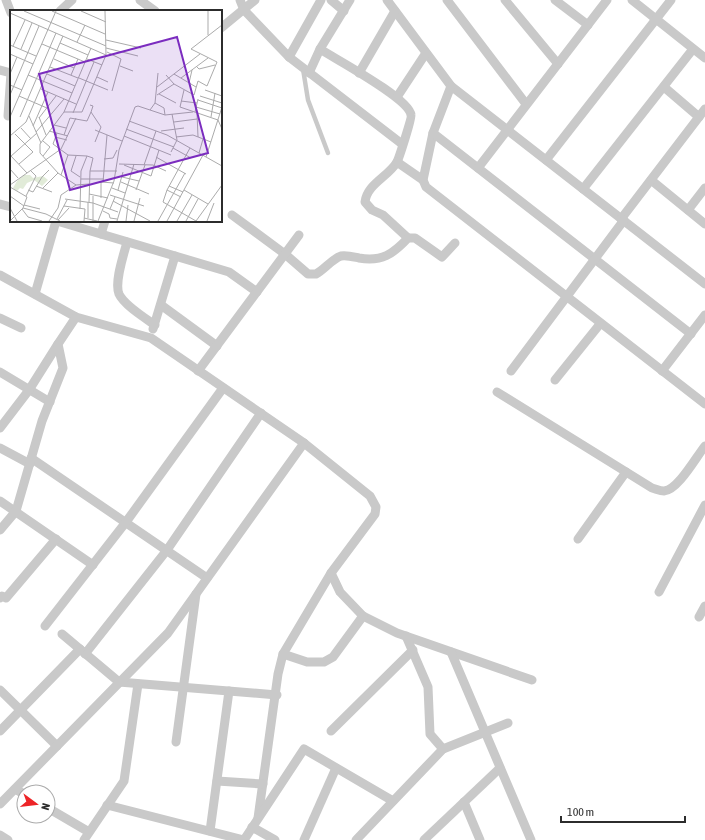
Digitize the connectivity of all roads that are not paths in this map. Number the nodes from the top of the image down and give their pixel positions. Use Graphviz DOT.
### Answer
graph roads {
  1 [pos="6,0"];
  2 [pos="72,0"];
  3 [pos="140,0"];
  4 [pos="240,0"];
  5 [pos="255,0"];
  6 [pos="320,0"];
  7 [pos="330,0"];
  8 [pos="350,0"];
  9 [pos="387,0"];
  10 [pos="447,0"];
  11 [pos="505,0"];
  12 [pos="555,0"];
  13 [pos="607,0"];
  14 [pos="632,0"];
  15 [pos="671,0"];
  16 [pos="10,10"];
  17 [pos="61,10"];
  18 [pos="154,10"];
  19 [pos="244,10"];
  20 [pos="344,11"];
  21 [pos="395,11"];
  22 [pos="656,19"];
  23 [pos="588,25"];
  24 [pos="222,27"];
  25 [pos="693,49"];
  26 [pos="320,50"];
  27 [pos="426,53"];
  28 [pos="289,57"];
  29 [pos="705,58"];
  30 [pos="558,64"];
  31 [pos="0,70"];
  32 [pos="306,70"];
  33 [pos="10,73"];
  34 [pos="359,73"];
  35 [pos="10,82"];
  36 [pos="451,86"];
  37 [pos="664,87"];
  38 [pos="397,97"];
  39 [pos="526,104"];
  40 [pos="705,109"];
  41 [pos="6,116"];
  42 [pos="699,117"];
  43 [pos="507,130"];
  44 [pos="433,133"];
  45 [pos="402,144"];
  46 [pos="328,153"];
  47 [pos="546,160"];
  48 [pos="397,162"];
  49 [pos="478,168"];
  50 [pos="423,180"];
  51 [pos="651,180"];
  52 [pos="705,188"];
  53 [pos="583,189"];
  54 [pos="0,204"];
  55 [pos="10,208"];
  56 [pos="688,210"];
  57 [pos="232,215"];
  58 [pos="622,219"];
  59 [pos="56,222"];
  60 [pos="59,222"];
  61 [pos="105,222"];
  62 [pos="705,224"];
  63 [pos="101,234"];
  64 [pos="299,235"];
  65 [pos="408,238"];
  66 [pos="127,242"];
  67 [pos="455,243"];
  68 [pos="285,254"];
  69 [pos="175,256"];
  70 [pos="595,258"];
  71 [pos="1,277"];
  72 [pos="704,280"];
  73 [pos="257,292"];
  74 [pos="35,294"];
  75 [pos="566,297"];
  76 [pos="161,305"];
  77 [pos="705,315"];
  78 [pos="76,317"];
  79 [pos="0,318"];
  80 [pos="600,324"];
  81 [pos="154,325"];
  82 [pos="21,328"];
  83 [pos="691,334"];
  84 [pos="151,338"];
  85 [pos="58,344"];
  86 [pos="217,346"];
  87 [pos="198,371"];
  88 [pos="511,371"];
  89 [pos="662,371"];
  90 [pos="0,372"];
  91 [pos="555,380"];
  92 [pos="223,388"];
  93 [pos="29,390"];
  94 [pos="497,392"];
  95 [pos="50,402"];
  96 [pos="705,404"];
  97 [pos="260,413"];
  98 [pos="0,428"];
  99 [pos="304,443"];
  100 [pos="705,446"];
  101 [pos="0,448"];
  102 [pos="31,461"];
  103 [pos="626,472"];
  104 [pos="0,501"];
  105 [pos="705,505"];
  106 [pos="16,511"];
  107 [pos="126,522"];
  108 [pos="0,530"];
  109 [pos="56,539"];
  110 [pos="578,539"];
  111 [pos="167,550"];
  112 [pos="93,565"];
  113 [pos="331,573"];
  114 [pos="207,578"];
  115 [pos="658,592"];
  116 [pos="196,593"];
  117 [pos="0,598"];
  118 [pos="705,606"];
  119 [pos="363,616"];
  120 [pos="699,617"];
  121 [pos="45,626"];
  122 [pos="62,634"];
  123 [pos="406,636"];
  124 [pos="413,650"];
  125 [pos="83,652"];
  126 [pos="451,652"];
  127 [pos="283,654"];
  128 [pos="532,680"];
  129 [pos="119,682"];
  130 [pos="138,684"];
  131 [pos="184,688"];
  132 [pos="0,690"];
  133 [pos="229,691"];
  134 [pos="276,695"];
  135 [pos="21,710"];
  136 [pos="508,723"];
  137 [pos="0,731"];
  138 [pos="331,731"];
  139 [pos="485,732"];
  140 [pos="176,742"];
  141 [pos="57,746"];
  142 [pos="443,750"];
  143 [pos="336,768"];
  144 [pos="500,768"];
  145 [pos="217,781"];
  146 [pos="263,784"];
  147 [pos="15,789"];
  148 [pos="393,801"];
  149 [pos="464,802"];
  150 [pos="0,804"];
  151 [pos="107,805"];
  152 [pos="56,813"];
  153 [pos="258,818"];
  154 [pos="252,827"];
  155 [pos="210,831"];
  156 [pos="89,832"];
  157 [pos="0,835"];
  158 [pos="428,839"];
  159 [pos="8,840"];
  160 [pos="84,840"];
  161 [pos="244,840"];
  162 [pos="274,840"];
  163 [pos="304,840"];
  164 [pos="356,840"];
  165 [pos="480,840"];
  166 [pos="530,840"];
  1 -- 16 [label="street"];
  2 -- 17 [label="street"];
  3 -- 18 [label="street"];
  4 -- 19 [label="street"];
  5 -- 19 [label="street"];
  6 -- 28 [label="street"];
  7 -- 20 [label="street"];
  8 -- 20 [label="street"];
  9 -- 21 [label="street"];
  10 -- 39 [label="street"];
  11 -- 30 [label="street"];
  12 -- 23 [label="street"];
  13 -- 23 [label="street"];
  14 -- 22 [label="street"];
  15 -- 22 [label="street"];
  19 -- 24 [label="street"];
  19 -- 28 [label="street"];
  20 -- 26 [label="street"];
  21 -- 27 [label="street"];
  21 -- 34 [label="street"];
  22 -- 25 [label="street"];
  22 -- 47 [label="street"];
  23 -- 30 [label="street"];
  25 -- 29 [label="street"];
  25 -- 37 [label="street"];
  26 -- 32 [label="street"];
  26 -- 34 [label="street"];
  27 -- 36 [label="street"];
  27 -- 38 [label="street"];
  28 -- 32 [label="street"];
  30 -- 39 [label="street"];
  31 -- 33 [label="street"];
  32 -- 45 [label="street"];
  32 -- 46 [label="lane"];
  34 -- 38 [label="street"];
  35 -- 41 [label="street"];
  36 -- 43 [label="street"];
  36 -- 44 [label="street"];
  37 -- 42 [label="street"];
  37 -- 53 [label="street"];
  38 -- 45 [label="street"];
  39 -- 43 [label="street"];
  40 -- 42 [label="street"];
  42 -- 51 [label="street"];
  43 -- 47 [label="street"];
  43 -- 49 [label="street"];
  44 -- 49 [label="street"];
  44 -- 50 [label="street"];
  45 -- 48 [label="street"];
  47 -- 53 [label="street"];
  48 -- 50 [label="street"];
  48 -- 65 [label="street"];
  49 -- 70 [label="street"];
  50 -- 75 [label="street"];
  51 -- 56 [label="street"];
  51 -- 58 [label="street"];
  52 -- 56 [label="street"];
  53 -- 58 [label="street"];
  54 -- 55 [label="street"];
  56 -- 62 [label="street"];
  57 -- 68 [label="street"];
  58 -- 70 [label="street"];
  58 -- 72 [label="street"];
  59 -- 74 [label="street"];
  60 -- 63 [label="street"];
  61 -- 63 [label="street"];
  63 -- 66 [label="street"];
  64 -- 68 [label="street"];
  65 -- 67 [label="street"];
  65 -- 68 [label="street"];
  66 -- 69 [label="street"];
  66 -- 81 [label="street"];
  68 -- 73 [label="street"];
  69 -- 73 [label="street"];
  69 -- 76 [label="street"];
  70 -- 75 [label="street"];
  70 -- 83 [label="street"];
  71 -- 74 [label="street"];
  73 -- 86 [label="street"];
  74 -- 78 [label="street"];
  75 -- 80 [label="street"];
  75 -- 88 [label="street"];
  76 -- 81 [label="street"];
  76 -- 86 [label="street"];
  77 -- 83 [label="street"];
  78 -- 84 [label="street"];
  78 -- 85 [label="street"];
  79 -- 82 [label="street"];
  80 -- 89 [label="street"];
  80 -- 91 [label="street"];
  81 -- 84 [label="street"];
  83 -- 89 [label="street"];
  84 -- 87 [label="street"];
  85 -- 93 [label="street"];
  85 -- 95 [label="street"];
  86 -- 87 [label="street"];
  87 -- 92 [label="street"];
  89 -- 96 [label="street"];
  90 -- 93 [label="street"];
  92 -- 97 [label="street"];
  92 -- 107 [label="street"];
  93 -- 95 [label="street"];
  93 -- 98 [label="street"];
  94 -- 103 [label="street"];
  95 -- 102 [label="street"];
  97 -- 99 [label="street"];
  97 -- 111 [label="street"];
  99 -- 113 [label="street"];
  99 -- 114 [label="street"];
  100 -- 103 [label="street"];
  101 -- 102 [label="street"];
  102 -- 106 [label="street"];
  102 -- 107 [label="street"];
  103 -- 110 [label="street"];
  104 -- 106 [label="street"];
  105 -- 115 [label="street"];
  106 -- 108 [label="street"];
  106 -- 109 [label="street"];
  107 -- 111 [label="street"];
  107 -- 112 [label="street"];
  109 -- 112 [label="street"];
  109 -- 117 [label="street"];
  111 -- 114 [label="street"];
  111 -- 125 [label="street"];
  112 -- 121 [label="street"];
  113 -- 119 [label="street"];
  113 -- 127 [label="street"];
  114 -- 116 [label="street"];
  116 -- 129 [label="street"];
  116 -- 131 [label="street"];
  118 -- 120 [label="street"];
  119 -- 123 [label="street"];
  119 -- 127 [label="street"];
  122 -- 125 [label="street"];
  123 -- 124 [label="street"];
  123 -- 126 [label="street"];
  124 -- 138 [label="street"];
  124 -- 142 [label="street"];
  125 -- 129 [label="street"];
  125 -- 135 [label="street"];
  126 -- 128 [label="street"];
  126 -- 139 [label="street"];
  127 -- 134 [label="street"];
  129 -- 130 [label="street"];
  129 -- 141 [label="street"];
  130 -- 131 [label="street"];
  130 -- 151 [label="street"];
  131 -- 133 [label="street"];
  131 -- 140 [label="street"];
  132 -- 135 [label="street"];
  133 -- 134 [label="street"];
  133 -- 145 [label="street"];
  134 -- 146 [label="street"];
  135 -- 137 [label="street"];
  135 -- 141 [label="street"];
  136 -- 139 [label="street"];
  139 -- 142 [label="street"];
  139 -- 144 [label="street"];
  141 -- 147 [label="street"];
  142 -- 148 [label="street"];
  143 -- 148 [label="street"];
  143 -- 153 [label="street"];
  143 -- 163 [label="street"];
  144 -- 149 [label="street"];
  144 -- 166 [label="street"];
  145 -- 146 [label="street"];
  145 -- 155 [label="street"];
  146 -- 153 [label="street"];
  147 -- 150 [label="street"];
  148 -- 164 [label="street"];
  149 -- 158 [label="street"];
  149 -- 165 [label="street"];
  151 -- 155 [label="street"];
  151 -- 156 [label="street"];
  152 -- 156 [label="street"];
  153 -- 154 [label="street"];
  154 -- 161 [label="street"];
  154 -- 162 [label="street"];
  155 -- 161 [label="street"];
  156 -- 160 [label="street"];
  157 -- 159 [label="street"];
}
